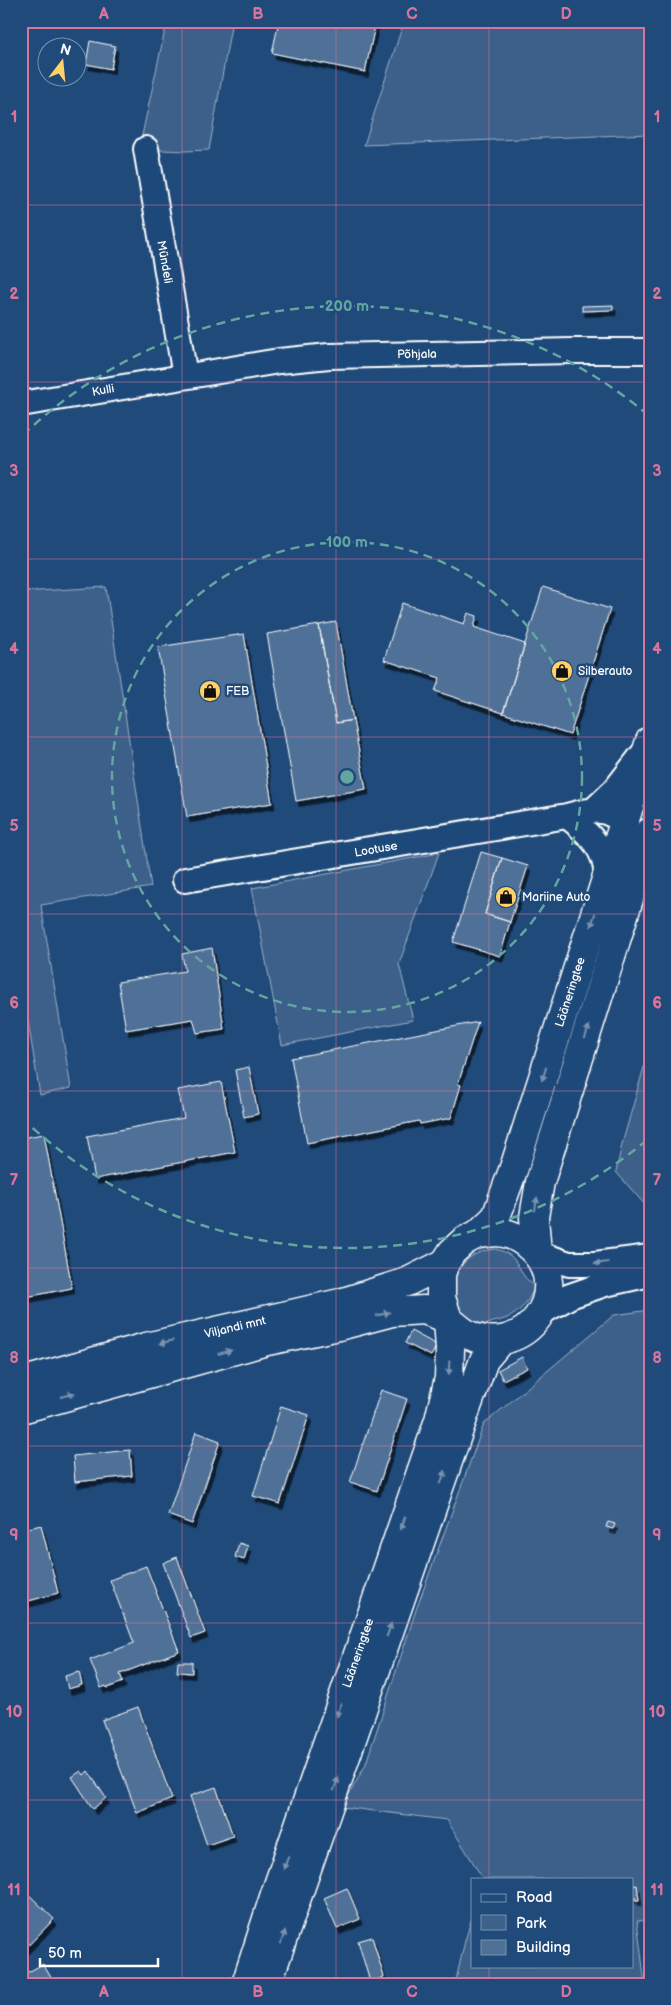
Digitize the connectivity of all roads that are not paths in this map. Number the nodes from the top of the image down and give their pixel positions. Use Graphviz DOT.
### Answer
graph roads {
  1 [pos="146,148"];
  2 [pos="650,351"];
  3 [pos="185,376"];
  4 [pos="21,404"];
  5 [pos="649,743"];
  6 [pos="595,809"];
  7 [pos="567,816"];
  8 [pos="624,823"];
  9 [pos="650,832"];
  10 [pos="639,867"];
  11 [pos="185,880"];
  12 [pos="606,880"];
  13 [pos="478,1234"];
  14 [pos="537,1253"];
  15 [pos="650,1258"];
  16 [pos="445,1263"];
  17 [pos="650,1274"];
  18 [pos="542,1312"];
  19 [pos="448,1319"];
  20 [pos="500,1341"];
  21 [pos="21,1382"];
  22 [pos="21,1409"];
  23 [pos="246,1984"];
  24 [pos="267,1984"];
  1 -- 3 [label="street, Mündeli"];
  2 -- 3 [label="street, Põhjala"];
  3 -- 4 [label="street, Kulli"];
  5 -- 6 [label="street, Lootuse"];
  5 -- 8 [label="main road, Lääneringtee"];
  6 -- 7 [label="street, Lootuse"];
  6 -- 8 [label="street"];
  7 -- 11 [label="street, Lootuse"];
  7 -- 12 [label="street"];
  8 -- 10 [label="street"];
  8 -- 12 [label="main road, Lääneringtee"];
  9 -- 10 [label="main road, Lääneringtee"];
  14 -- 10 [label="main road, Lääneringtee, one-way"];
  12 -- 13 [label="main road, Lääneringtee, one-way"];
  13 -- 14 [label="main road, Lääneringtee"];
  13 -- 16 [label="main road, Lääneringtee"];
  15 -- 14 [label="street, one-way"];
  14 -- 18 [label="main road, Lääneringtee"];
  16 -- 19 [label="main road, Lääneringtee"];
  16 -- 21 [label="main road, Viljandi mnt, one-way"];
  17 -- 18 [label="street"];
  18 -- 20 [label="main road, Lääneringtee"];
  19 -- 20 [label="main road, Lääneringtee"];
  22 -- 19 [label="main road, Viljandi mnt, one-way"];
  19 -- 23 [label="main road, Lääneringtee, one-way"];
  24 -- 20 [label="main road, Lääneringtee, one-way"];
}
